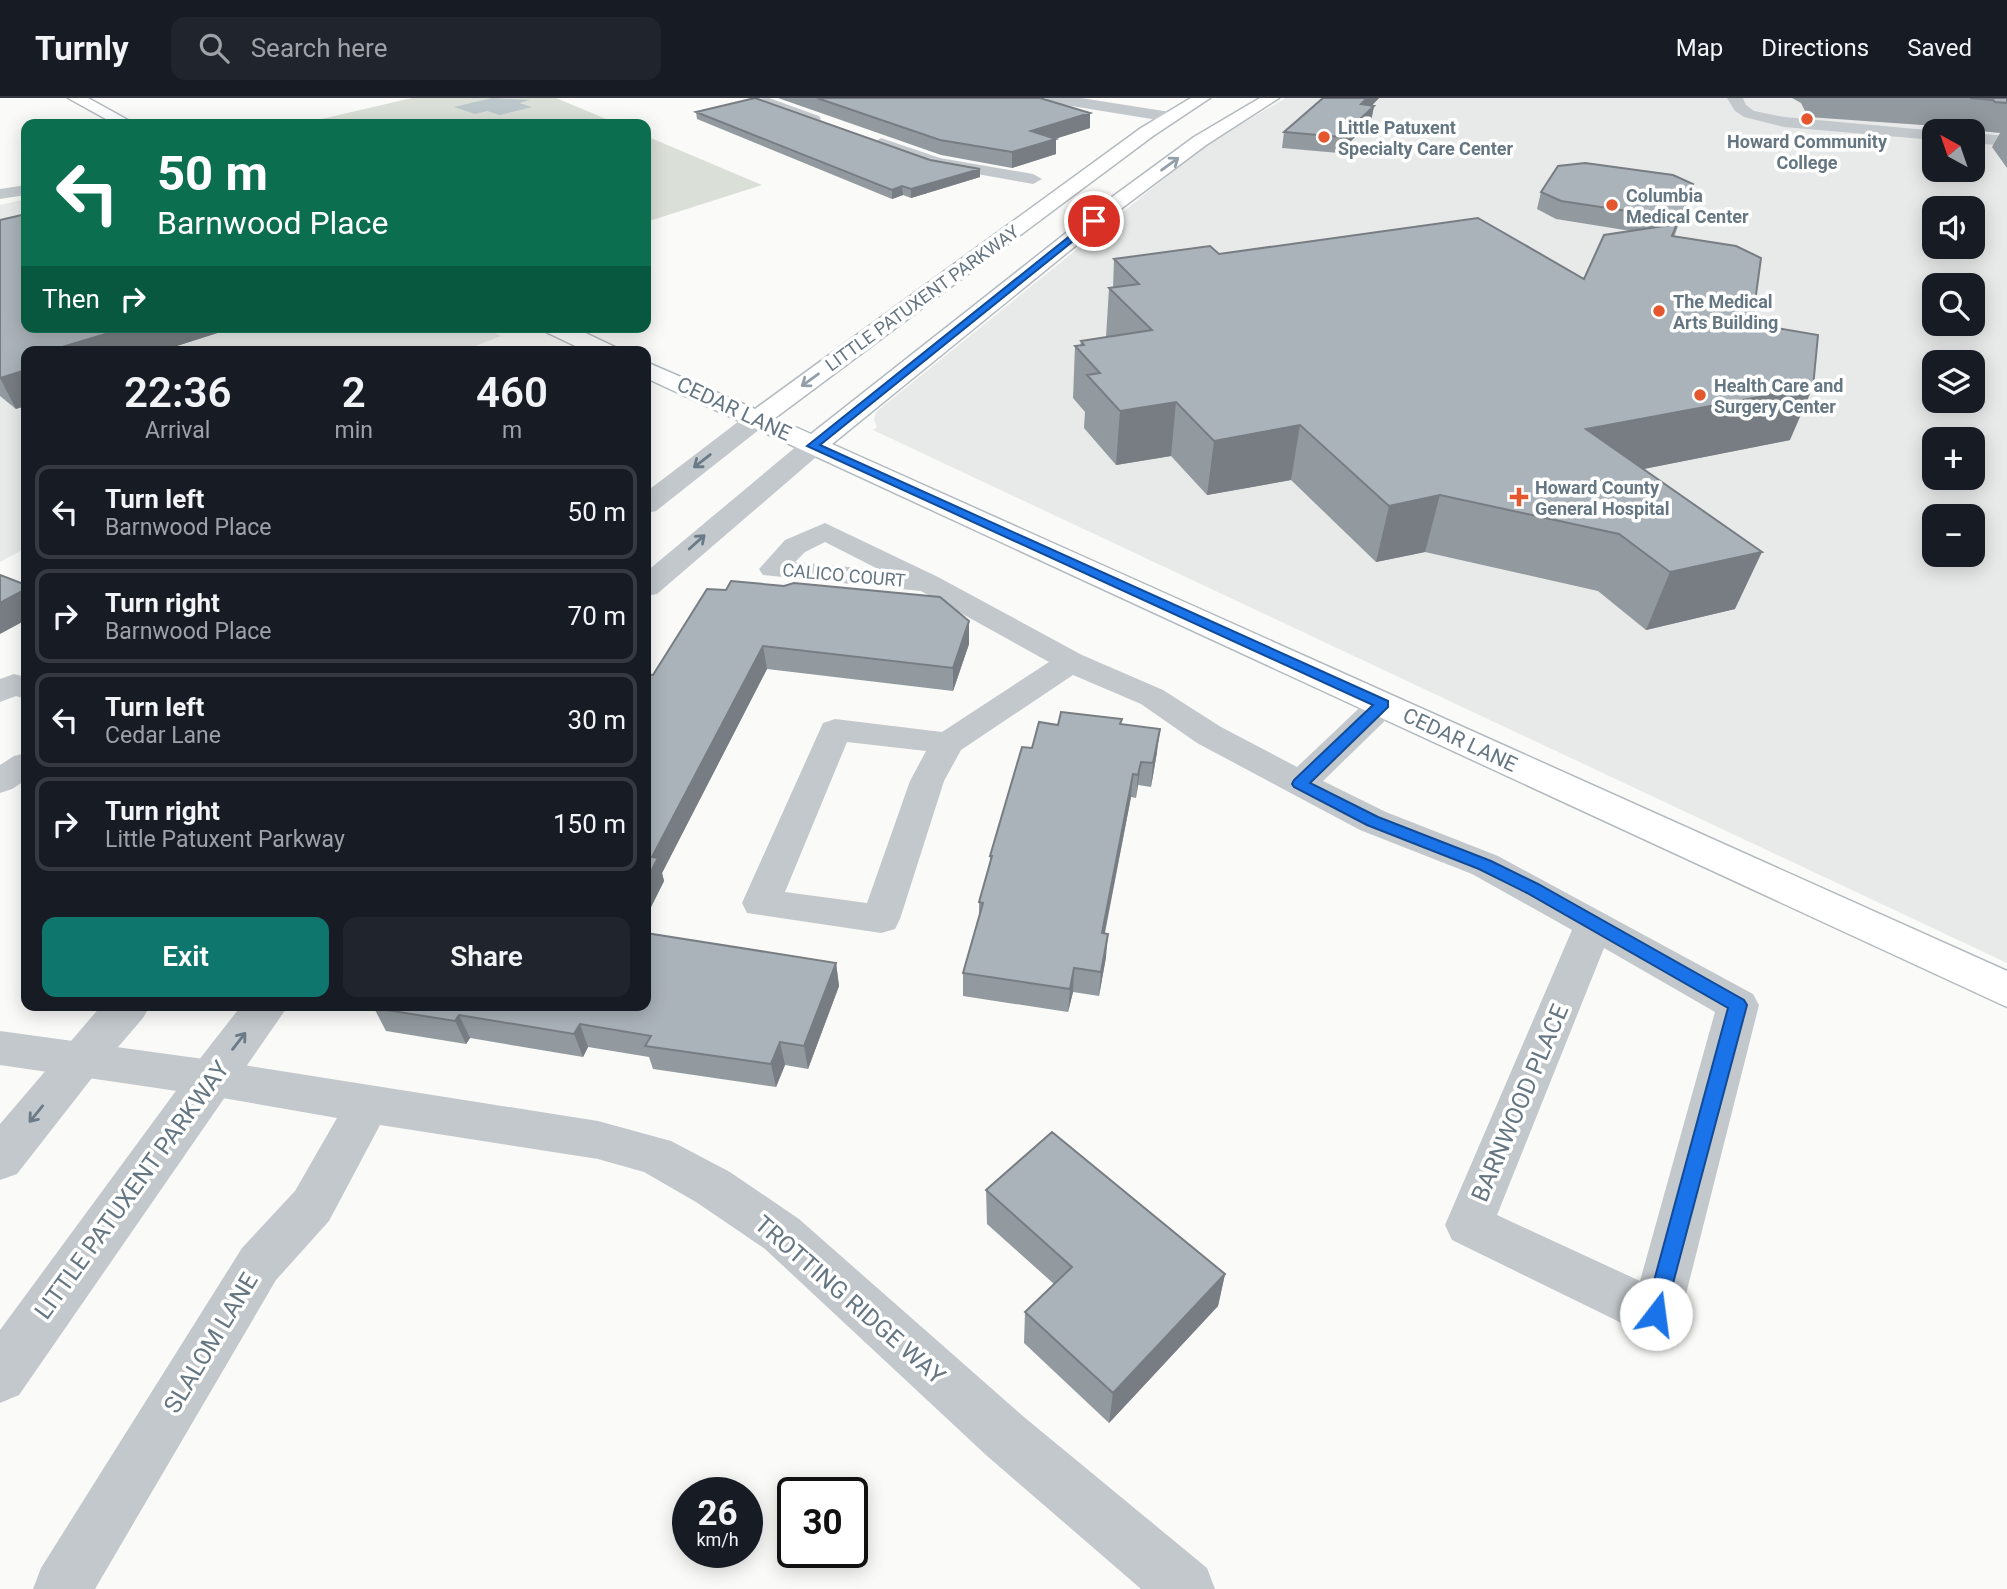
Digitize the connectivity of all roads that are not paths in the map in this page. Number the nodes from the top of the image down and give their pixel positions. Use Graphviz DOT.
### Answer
graph roads {
  1 [pos="76,98"];
  2 [pos="760,98"];
  3 [pos="1053,98"];
  4 [pos="1113,98"];
  5 [pos="1202,98"];
  6 [pos="1271,98"];
  7 [pos="1735,98"];
  8 [pos="738,100"];
  9 [pos="1098,106"];
  10 [pos="1170,117"];
  11 [pos="117,119"];
  12 [pos="825,123"];
  13 [pos="1922,134"];
  14 [pos="865,137"];
  15 [pos="1985,139"];
  16 [pos="2007,141"];
  17 [pos="1032,180"];
  18 [pos="21,191"];
  19 [pos="0,194"];
  20 [pos="567,333"];
  21 [pos="594,346"];
  22 [pos="651,371"];
  23 [pos="756,420"];
  24 [pos="813,446"];
  25 [pos="651,501"];
  26 [pos="651,583"];
  27 [pos="929,583"];
  28 [pos="1071,662"];
  29 [pos="21,687"];
  30 [pos="0,692"];
  31 [pos="1383,704"];
  32 [pos="948,743"];
  33 [pos="21,767"];
  34 [pos="0,781"];
  35 [pos="1300,784"];
  36 [pos="1594,924"];
  37 [pos="2007,990"];
  38 [pos="124,1011"];
  39 [pos="263,1011"];
  40 [pos="0,1048"];
  41 [pos="79,1061"];
  42 [pos="211,1078"];
  43 [pos="368,1105"];
  44 [pos="0,1159"];
  45 [pos="0,1376"];
  46 [pos="62,1589"];
  47 [pos="1185,1589"];
  1 -- 11 [label="main road"];
  2 -- 8 [label="street"];
  2 -- 12 [label="street"];
  3 -- 9 [label="street"];
  4 -- 9 [label="street"];
  5 -- 10 [label="main road, LITTLE PATUXENT PARKWAY"];
  24 -- 6 [label="main road, LITTLE PATUXENT PARKWAY, one-way"];
  7 -- 13 [label="street"];
  9 -- 10 [label="street"];
  10 -- 23 [label="main road, LITTLE PATUXENT PARKWAY, one-way"];
  14 -- 17 [label="street"];
  15 -- 16 [label="street"];
  18 -- 19 [label="street"];
  20 -- 21 [label="main road"];
  22 -- 23 [label="main road, CEDAR LANE"];
  23 -- 24 [label="main road, CEDAR LANE"];
  23 -- 25 [label="street, LITTLE PATUXENT PARKWAY, one-way"];
  26 -- 24 [label="street, LITTLE PATUXENT PARKWAY, one-way"];
  24 -- 31 [label="main road, CEDAR LANE"];
  27 -- 28 [label="street, CALICO COURT"];
  28 -- 32 [label="street"];
  28 -- 35 [label="street, BARNWOOD PLACE"];
  29 -- 30 [label="street"];
  31 -- 35 [label="street"];
  31 -- 37 [label="main road, CEDAR LANE"];
  32 -- 32 [label="street"];
  33 -- 34 [label="street"];
  35 -- 36 [label="street, BARNWOOD PLACE"];
  36 -- 36 [label="street, BARNWOOD PLACE"];
  38 -- 41 [label="street"];
  42 -- 39 [label="street, LITTLE PATUXENT PARKWAY, one-way"];
  40 -- 41 [label="street, TROTTING RIDGE WAY"];
  41 -- 42 [label="street, TROTTING RIDGE WAY"];
  41 -- 44 [label="street, one-way"];
  42 -- 43 [label="street, TROTTING RIDGE WAY"];
  42 -- 45 [label="street, LITTLE PATUXENT PARKWAY"];
  43 -- 46 [label="street, SLALOM LANE"];
  43 -- 47 [label="street, TROTTING RIDGE WAY"];
}
